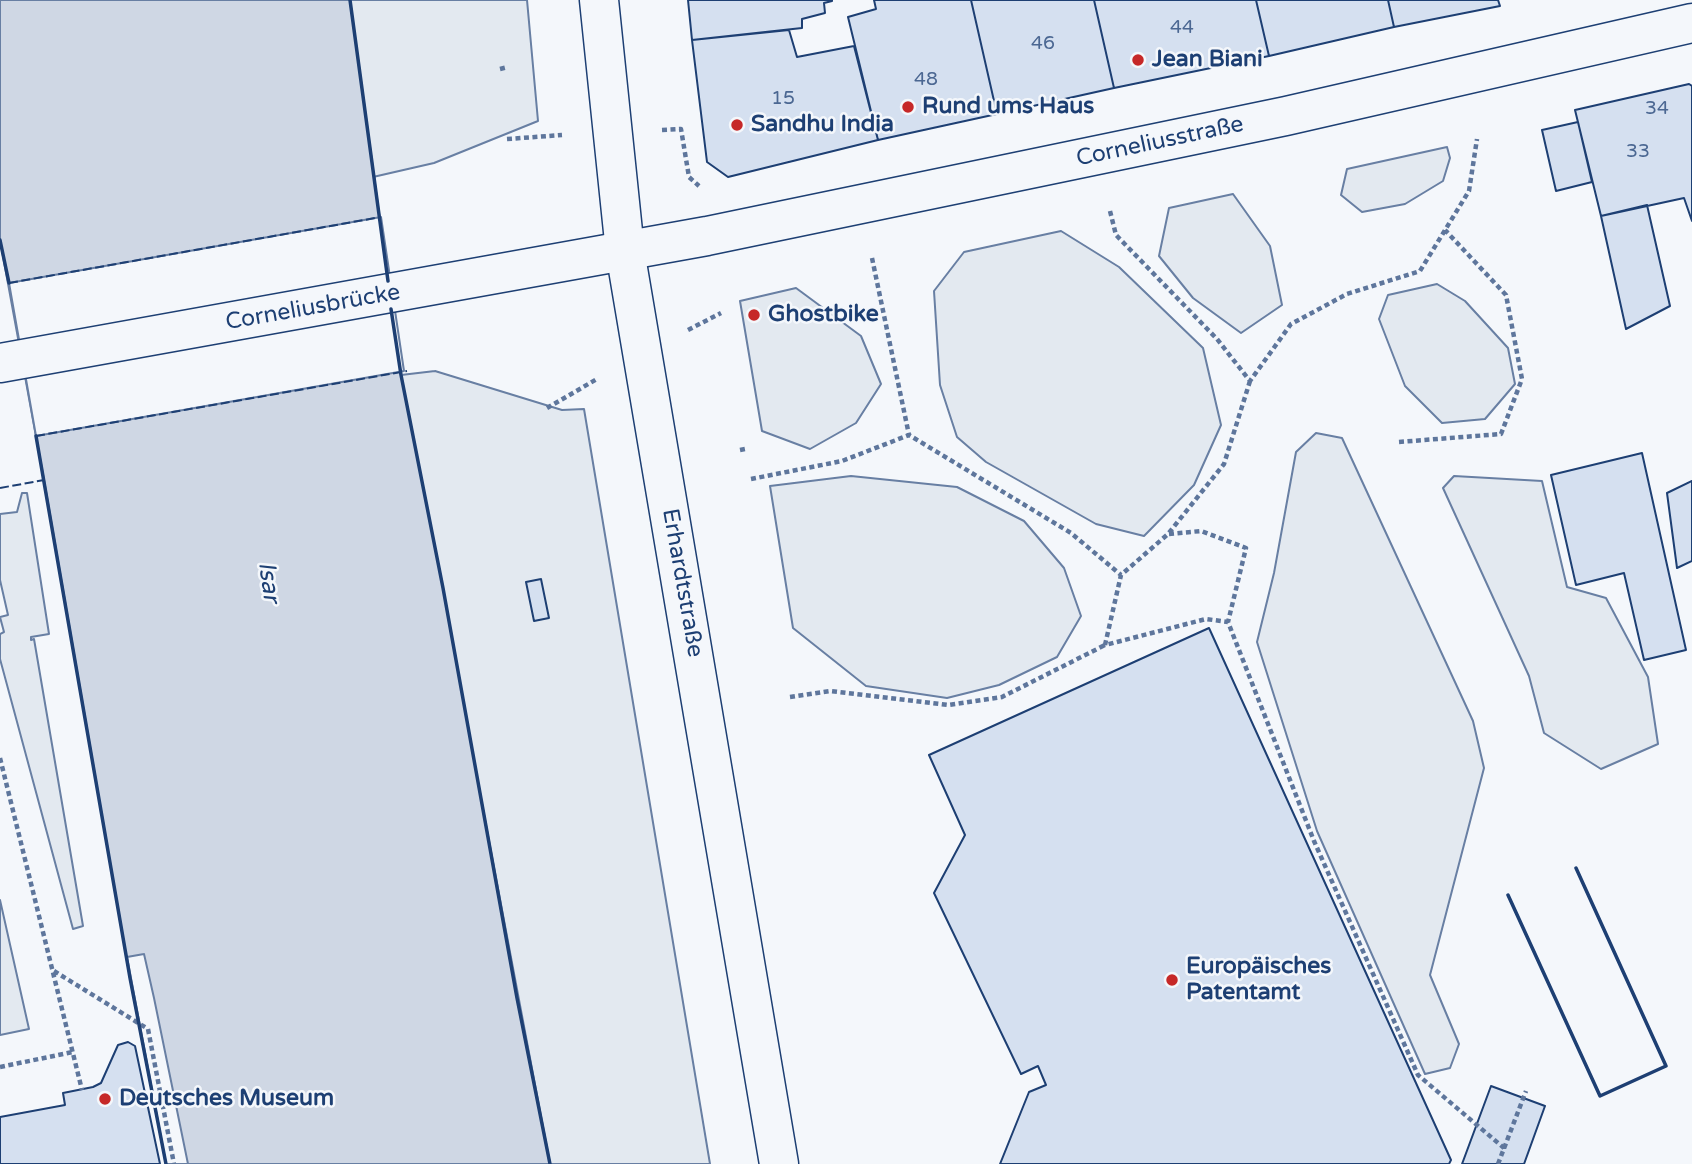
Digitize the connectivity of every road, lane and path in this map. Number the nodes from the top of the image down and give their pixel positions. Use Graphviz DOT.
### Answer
graph roads {
  1 [pos="599,0"];
  2 [pos="1692,23"];
  3 [pos="508,68"];
  4 [pos="500,69"];
  5 [pos="1477,139"];
  6 [pos="1110,211"];
  7 [pos="1445,230"];
  8 [pos="625,251"];
  9 [pos="872,258"];
  10 [pos="11,362"];
  11 [pos="1250,381"];
  12 [pos="909,435"];
  13 [pos="1399,442"];
  14 [pos="751,479"];
  15 [pos="1168,534"];
  16 [pos="1121,575"];
  17 [pos="1228,622"];
  18 [pos="1105,645"];
  19 [pos="790,697"];
  20 [pos="0,758"];
  21 [pos="53,970"];
  22 [pos="73,1052"];
  23 [pos="0,1067"];
  24 [pos="82,1090"];
  25 [pos="1526,1091"];
  26 [pos="1504,1148"];
  27 [pos="174,1164"];
  28 [pos="779,1164"];
  29 [pos="1498,1164"];
  1 -- 8 [label="street, Erhardtstraße"];
  2 -- 8 [label="street, Corneliusstraße"];
  3 -- 4 [label="path"];
  5 -- 7 [label="path"];
  6 -- 11 [label="path"];
  7 -- 11 [label="path"];
  7 -- 13 [label="path"];
  8 -- 10 [label="street, Corneliusbrücke"];
  8 -- 28 [label="street, Erhardtstraße"];
  9 -- 12 [label="path"];
  11 -- 15 [label="path"];
  12 -- 14 [label="path"];
  12 -- 16 [label="path"];
  15 -- 16 [label="path"];
  15 -- 17 [label="path"];
  16 -- 18 [label="path"];
  17 -- 18 [label="path"];
  17 -- 26 [label="path"];
  18 -- 19 [label="path"];
  20 -- 21 [label="path"];
  21 -- 22 [label="path"];
  21 -- 27 [label="path"];
  22 -- 23 [label="path"];
  22 -- 24 [label="path"];
  25 -- 26 [label="path"];
  26 -- 29 [label="path"];
}
